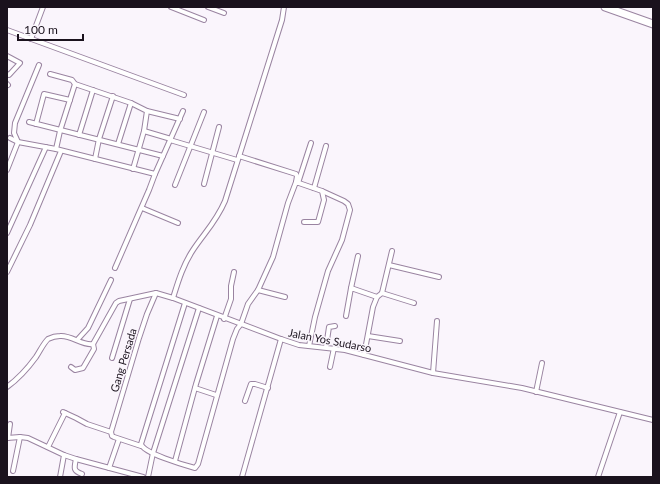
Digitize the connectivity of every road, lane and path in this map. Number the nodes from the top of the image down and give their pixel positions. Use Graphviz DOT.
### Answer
graph roads {
  1 [pos="43,7"];
  2 [pos="171,7"];
  3 [pos="208,7"];
  4 [pos="284,7"];
  5 [pos="605,7"];
  6 [pos="224,13"];
  7 [pos="204,20"];
  8 [pos="653,24"];
  9 [pos="7,30"];
  10 [pos="31,39"];
  11 [pos="7,56"];
  12 [pos="39,65"];
  13 [pos="7,74"];
  14 [pos="50,74"];
  15 [pos="75,84"];
  16 [pos="93,90"];
  17 [pos="184,94"];
  18 [pos="113,96"];
  19 [pos="70,100"];
  20 [pos="131,103"];
  21 [pos="148,111"];
  22 [pos="183,111"];
  23 [pos="204,112"];
  24 [pos="180,119"];
  25 [pos="29,122"];
  26 [pos="36,124"];
  27 [pos="219,127"];
  28 [pos="144,130"];
  29 [pos="60,131"];
  30 [pos="79,135"];
  31 [pos="10,138"];
  32 [pos="170,139"];
  33 [pos="99,140"];
  34 [pos="18,142"];
  35 [pos="311,142"];
  36 [pos="118,144"];
  37 [pos="326,146"];
  38 [pos="46,147"];
  39 [pos="190,147"];
  40 [pos="56,149"];
  41 [pos="138,150"];
  42 [pos="61,151"];
  43 [pos="212,153"];
  44 [pos="163,156"];
  45 [pos="238,158"];
  46 [pos="95,159"];
  47 [pos="133,169"];
  48 [pos="7,170"];
  49 [pos="155,174"];
  50 [pos="297,182"];
  51 [pos="204,184"];
  52 [pos="175,185"];
  53 [pos="314,188"];
  54 [pos="322,191"];
  55 [pos="142,208"];
  56 [pos="304,222"];
  57 [pos="178,223"];
  58 [pos="7,233"];
  59 [pos="392,251"];
  60 [pos="358,256"];
  61 [pos="389,265"];
  62 [pos="115,268"];
  63 [pos="7,272"];
  64 [pos="234,272"];
  65 [pos="439,277"];
  66 [pos="111,280"];
  67 [pos="351,288"];
  68 [pos="258,290"];
  69 [pos="156,293"];
  70 [pos="382,293"];
  71 [pos="286,297"];
  72 [pos="377,297"];
  73 [pos="173,298"];
  74 [pos="130,299"];
  75 [pos="185,303"];
  76 [pos="414,303"];
  77 [pos="199,308"];
  78 [pos="217,316"];
  79 [pos="346,316"];
  80 [pos="224,318"];
  81 [pos="437,321"];
  82 [pos="241,324"];
  83 [pos="335,326"];
  84 [pos="368,336"];
  85 [pos="281,339"];
  86 [pos="78,340"];
  87 [pos="400,341"];
  88 [pos="93,344"];
  89 [pos="309,346"];
  90 [pos="326,348"];
  91 [pos="334,348"];
  92 [pos="364,355"];
  93 [pos="112,358"];
  94 [pos="542,363"];
  95 [pos="330,367"];
  96 [pos="71,368"];
  97 [pos="433,373"];
  98 [pos="7,386"];
  99 [pos="195,386"];
  100 [pos="268,388"];
  101 [pos="536,392"];
  102 [pos="217,394"];
  103 [pos="245,401"];
  104 [pos="620,412"];
  105 [pos="653,420"];
  106 [pos="10,424"];
  107 [pos="111,432"];
  108 [pos="20,437"];
  109 [pos="8,438"];
  110 [pos="119,439"];
  111 [pos="141,446"];
  112 [pos="48,447"];
  113 [pos="153,453"];
  114 [pos="64,455"];
  115 [pos="76,459"];
  116 [pos="175,461"];
  117 [pos="109,468"];
  118 [pos="13,471"];
  119 [pos="82,474"];
  120 [pos="60,477"];
  121 [pos="143,477"];
  122 [pos="148,477"];
  123 [pos="242,477"];
  124 [pos="598,477"];
  1 -- 10 [label="street"];
  2 -- 7 [label="street"];
  3 -- 6 [label="street"];
  4 -- 45 [label="street"];
  5 -- 8 [label="highway"];
  9 -- 10 [label="street"];
  10 -- 17 [label="street"];
  11 -- 13 [label="street"];
  12 -- 34 [label="street"];
  14 -- 15 [label="street"];
  15 -- 16 [label="street"];
  15 -- 19 [label="street"];
  16 -- 18 [label="street"];
  16 -- 30 [label="street"];
  18 -- 20 [label="street"];
  18 -- 33 [label="street"];
  19 -- 26 [label="street"];
  19 -- 29 [label="street"];
  20 -- 21 [label="street"];
  20 -- 36 [label="street"];
  21 -- 24 [label="street"];
  21 -- 28 [label="street"];
  22 -- 24 [label="street"];
  23 -- 39 [label="street"];
  24 -- 32 [label="street"];
  25 -- 26 [label="street"];
  26 -- 29 [label="street"];
  27 -- 43 [label="street"];
  28 -- 32 [label="street"];
  28 -- 41 [label="street"];
  29 -- 30 [label="street"];
  29 -- 40 [label="street"];
  30 -- 33 [label="street"];
  31 -- 34 [label="street"];
  32 -- 39 [label="street"];
  32 -- 44 [label="street"];
  33 -- 36 [label="street"];
  33 -- 46 [label="street"];
  34 -- 38 [label="street"];
  34 -- 48 [label="street"];
  35 -- 50 [label="street"];
  36 -- 41 [label="street"];
  37 -- 53 [label="street"];
  38 -- 40 [label="street"];
  38 -- 58 [label="street"];
  39 -- 43 [label="street"];
  39 -- 52 [label="street"];
  40 -- 42 [label="street"];
  41 -- 44 [label="street"];
  41 -- 47 [label="street"];
  42 -- 46 [label="street"];
  42 -- 63 [label="street"];
  43 -- 45 [label="street"];
  43 -- 51 [label="street"];
  44 -- 49 [label="street"];
  45 -- 50 [label="street"];
  45 -- 73 [label="street"];
  46 -- 47 [label="street"];
  47 -- 49 [label="street"];
  49 -- 55 [label="street"];
  50 -- 53 [label="street"];
  50 -- 68 [label="street"];
  53 -- 54 [label="street"];
  54 -- 56 [label="street"];
  54 -- 89 [label="street"];
  55 -- 57 [label="street"];
  55 -- 62 [label="street"];
  59 -- 61 [label="street"];
  60 -- 67 [label="street"];
  61 -- 65 [label="street"];
  61 -- 70 [label="street"];
  64 -- 80 [label="street"];
  66 -- 86 [label="street"];
  67 -- 72 [label="street"];
  67 -- 79 [label="street"];
  68 -- 71 [label="street"];
  68 -- 82 [label="street"];
  69 -- 73 [label="street, Jalan Yos Sudarso"];
  69 -- 74 [label="street, Jalan Yos Sudarso"];
  69 -- 107 [label="street, Gang Persada"];
  70 -- 72 [label="street"];
  70 -- 76 [label="street"];
  72 -- 84 [label="street"];
  73 -- 75 [label="street, Jalan Yos Sudarso"];
  74 -- 88 [label="street, Jalan Yos Sudarso"];
  74 -- 93 [label="street"];
  75 -- 77 [label="street, Jalan Yos Sudarso"];
  75 -- 111 [label="street"];
  77 -- 78 [label="street, Jalan Yos Sudarso"];
  77 -- 113 [label="street"];
  78 -- 80 [label="street, Jalan Yos Sudarso"];
  78 -- 99 [label="street"];
  80 -- 82 [label="street, Jalan Yos Sudarso"];
  81 -- 97 [label="street"];
  82 -- 85 [label="street, Jalan Yos Sudarso"];
  82 -- 102 [label="street"];
  83 -- 90 [label="street"];
  84 -- 87 [label="street"];
  84 -- 92 [label="street"];
  85 -- 89 [label="street, Jalan Yos Sudarso"];
  85 -- 100 [label="street"];
  86 -- 88 [label="street"];
  86 -- 98 [label="street"];
  88 -- 96 [label="street, Jalan Yos Sudarso"];
  89 -- 90 [label="street, Jalan Yos Sudarso"];
  90 -- 91 [label="street, Jalan Yos Sudarso"];
  91 -- 92 [label="street, Jalan Yos Sudarso"];
  91 -- 95 [label="street"];
  92 -- 97 [label="street, Jalan Yos Sudarso"];
  94 -- 101 [label="street"];
  97 -- 101 [label="street, Jalan Yos Sudarso"];
  99 -- 102 [label="street"];
  99 -- 116 [label="street"];
  100 -- 103 [label="street"];
  100 -- 123 [label="street"];
  101 -- 104 [label="street, Jalan Yos Sudarso"];
  102 -- 116 [label="street"];
  104 -- 105 [label="street, Jalan Yos Sudarso"];
  104 -- 124 [label="street"];
  106 -- 109 [label="street"];
  107 -- 110 [label="street"];
  107 -- 112 [label="street"];
  108 -- 109 [label="street"];
  108 -- 112 [label="street"];
  108 -- 118 [label="street"];
  110 -- 111 [label="street"];
  110 -- 117 [label="street"];
  111 -- 113 [label="street"];
  112 -- 114 [label="street"];
  113 -- 116 [label="street"];
  113 -- 122 [label="street"];
  114 -- 115 [label="street"];
  114 -- 120 [label="street"];
  115 -- 117 [label="street"];
  115 -- 119 [label="street"];
  117 -- 121 [label="street"];
}
